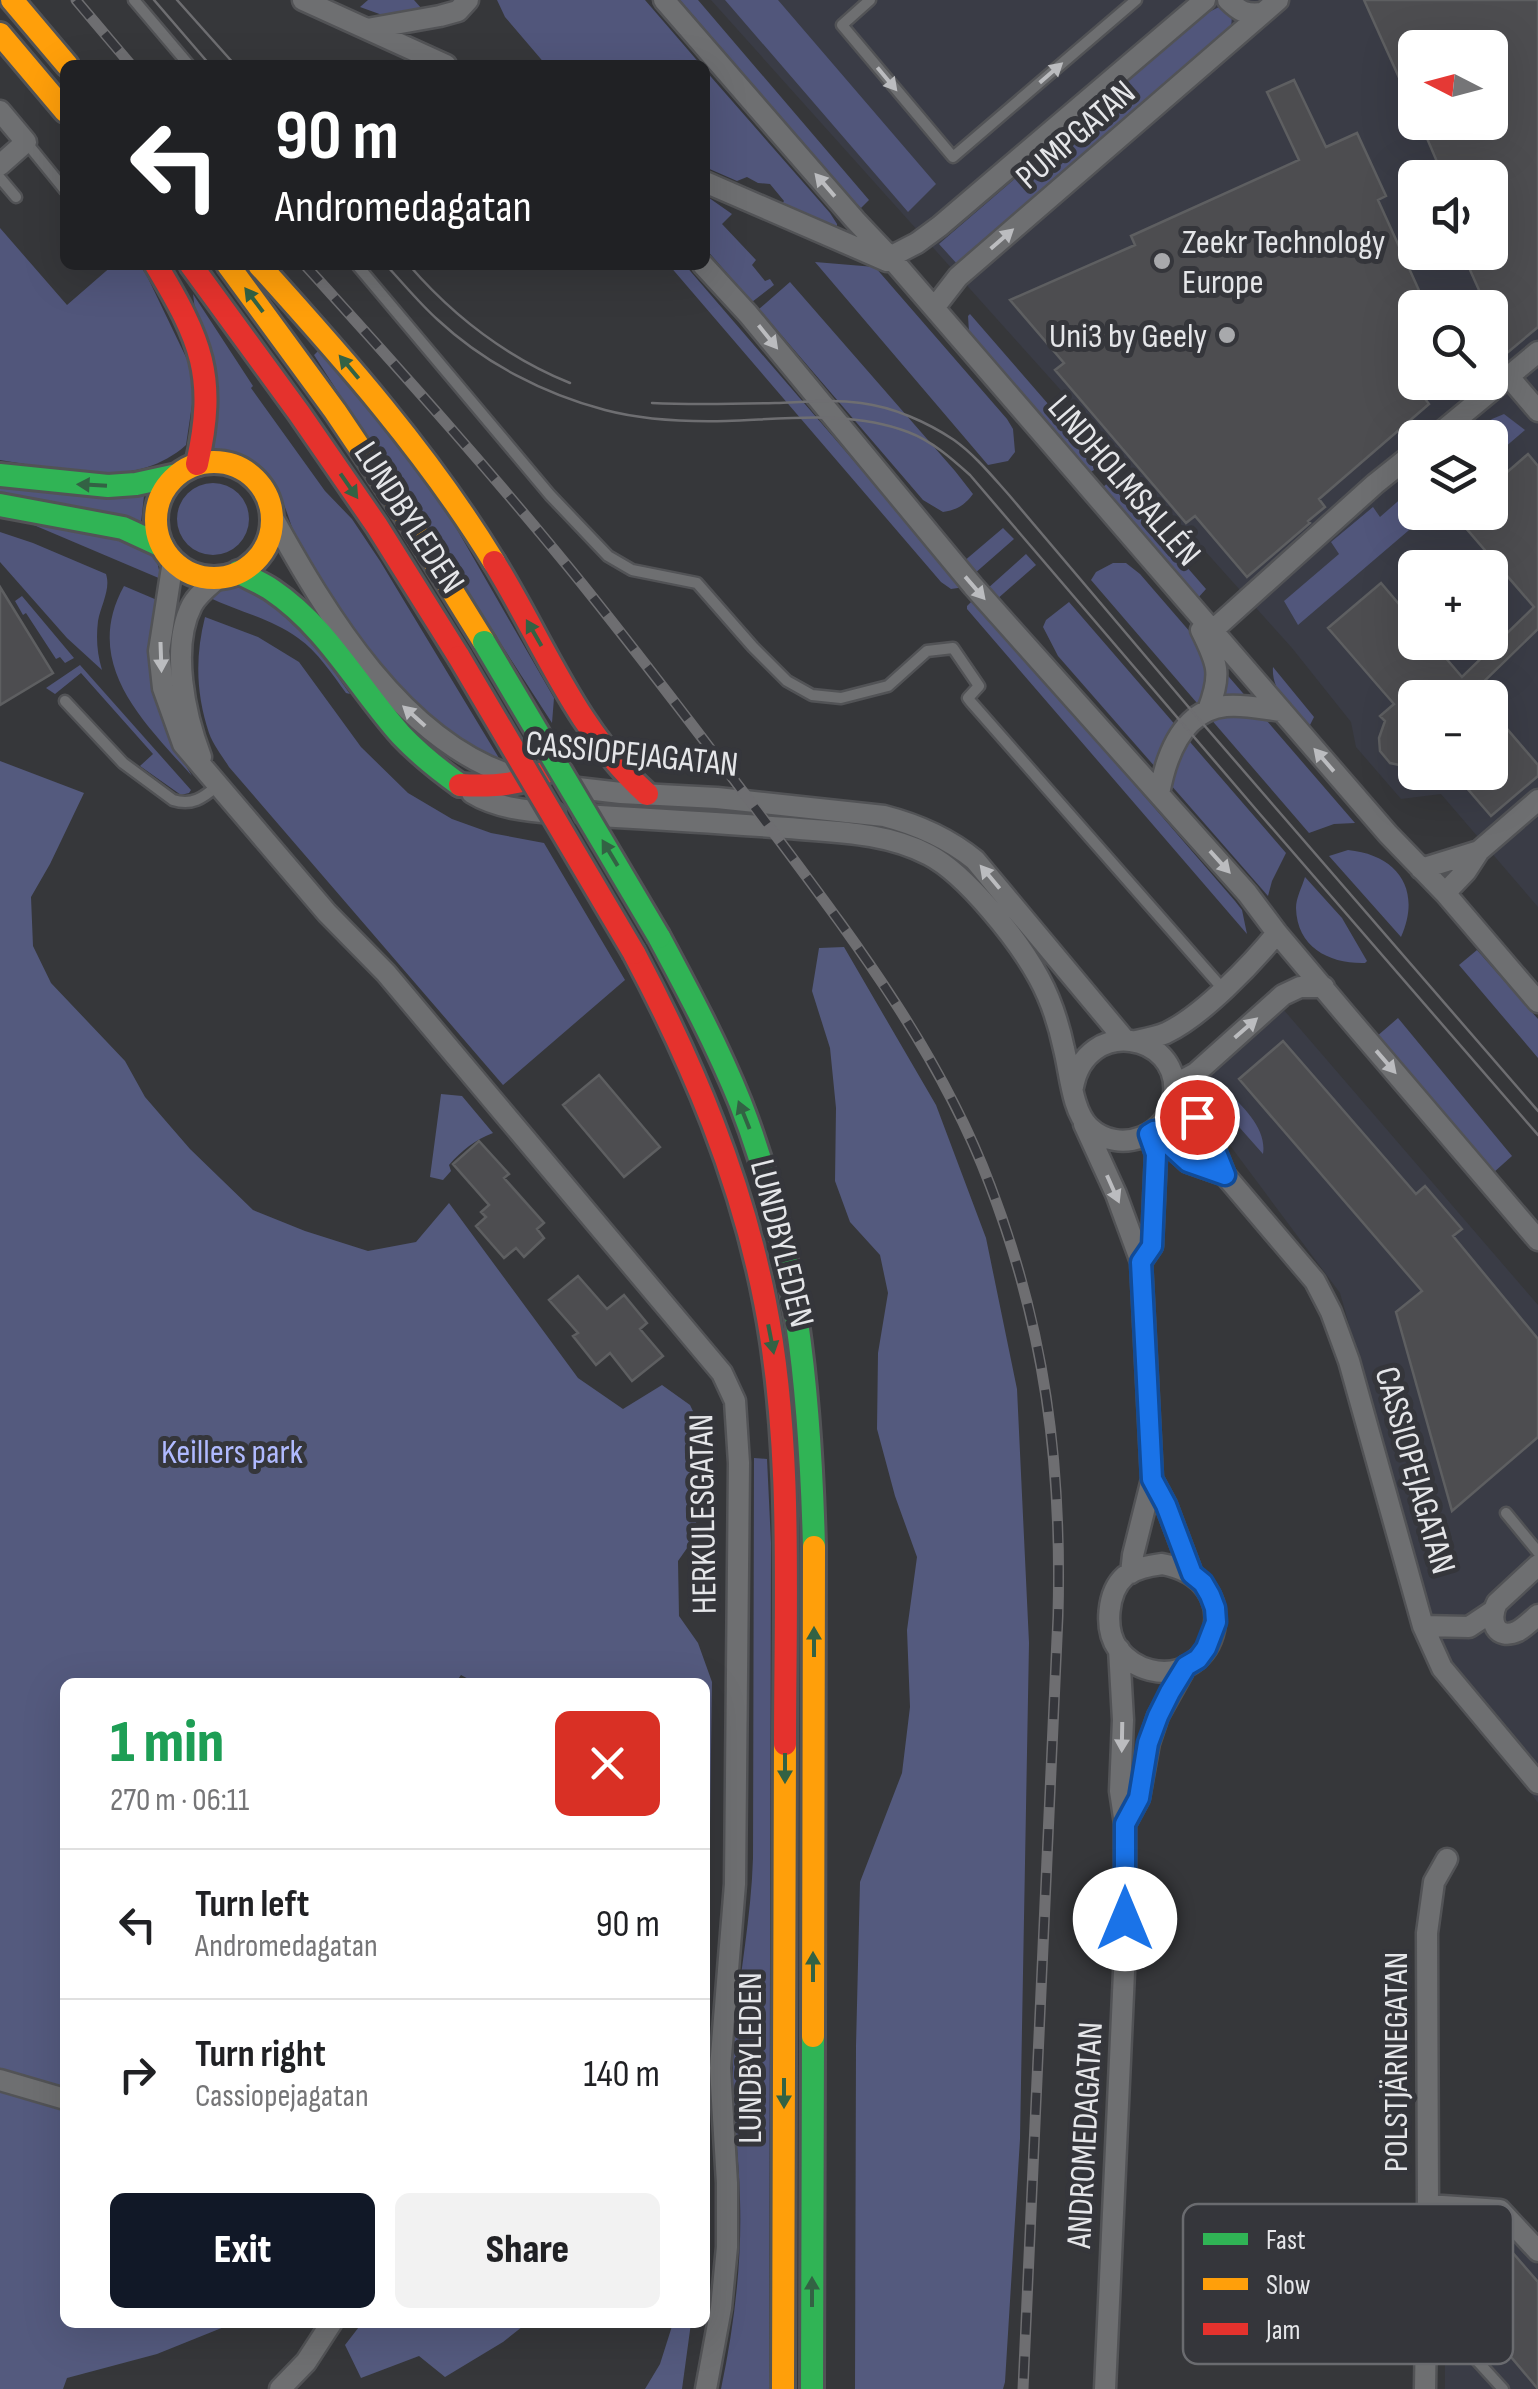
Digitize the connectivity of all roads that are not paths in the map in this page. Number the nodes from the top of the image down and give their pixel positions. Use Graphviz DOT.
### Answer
graph roads {
  1 [pos="12,0"];
  2 [pos="134,0"];
  3 [pos="303,0"];
  4 [pos="468,0"];
  5 [pos="664,0"];
  6 [pos="870,0"];
  7 [pos="1136,0"];
  8 [pos="1205,0"];
  9 [pos="1228,0"];
  10 [pos="1271,7"];
  11 [pos="367,30"];
  12 [pos="0,34"];
  13 [pos="63,60"];
  14 [pos="185,60"];
  15 [pos="435,60"];
  16 [pos="31,70"];
  17 [pos="60,105"];
  18 [pos="0,111"];
  19 [pos="60,114"];
  20 [pos="26,142"];
  21 [pos="0,165"];
  22 [pos="0,178"];
  23 [pos="60,184"];
  24 [pos="710,184"];
  25 [pos="16,196"];
  26 [pos="893,261"];
  27 [pos="159,270"];
  28 [pos="194,270"];
  29 [pos="232,270"];
  30 [pos="264,270"];
  31 [pos="361,270"];
  32 [pos="707,270"];
  33 [pos="934,308"];
  34 [pos="1538,352"];
  35 [pos="1509,377"];
  36 [pos="1538,411"];
  37 [pos="1456,420"];
  38 [pos="1398,466"];
  39 [pos="187,470"];
  40 [pos="2,474"];
  41 [pos="0,505"];
  42 [pos="272,516"];
  43 [pos="168,553"];
  44 [pos="228,575"];
  45 [pos="1184,598"];
  46 [pos="1212,631"];
  47 [pos="65,701"];
  48 [pos="1208,710"];
  49 [pos="1282,711"];
  50 [pos="580,719"];
  51 [pos="211,777"];
  52 [pos="526,780"];
  53 [pos="460,785"];
  54 [pos="648,794"];
  55 [pos="1159,794"];
  56 [pos="1538,800"];
  57 [pos="1479,852"];
  58 [pos="1422,869"];
  59 [pos="1445,893"];
  60 [pos="1277,933"];
  61 [pos="1324,987"];
  62 [pos="1223,990"];
  63 [pos="1538,1002"];
  64 [pos="1130,1040"];
  65 [pos="1074,1087"];
  66 [pos="1174,1089"];
  67 [pos="1082,1118"];
  68 [pos="1152,1133"];
  69 [pos="1225,1175"];
  70 [pos="1538,1240"];
  71 [pos="1141,1262"];
  72 [pos="1152,1479"];
  73 [pos="1506,1513"];
  74 [pos="1536,1564"];
  75 [pos="1131,1573"];
  76 [pos="1192,1574"];
  77 [pos="1493,1611"];
  78 [pos="1538,1615"];
  79 [pos="1423,1626"];
  80 [pos="1118,1650"];
  81 [pos="1186,1666"];
  82 [pos="1538,1783"];
  83 [pos="1125,1824"];
  84 [pos="1447,1859"];
  85 [pos="0,2080"];
  86 [pos="60,2098"];
  87 [pos="1428,2204"];
  88 [pos="1513,2224"];
  89 [pos="1538,2251"];
  90 [pos="328,2328"];
  91 [pos="1425,2364"];
  92 [pos="1480,2364"];
  93 [pos="280,2389"];
  94 [pos="706,2389"];
  95 [pos="783,2389"];
  96 [pos="812,2389"];
  97 [pos="1105,2389"];
  98 [pos="1426,2389"];
  99 [pos="1503,2389"];
  1 -- 13 [label="main road"];
  2 -- 14 [label="lane"];
  3 -- 11 [label="street"];
  4 -- 11 [label="street"];
  26 -- 5 [label="street, LINDHOLMSALLÉN, one-way"];
  6 -- 7 [label="lane, one-way"];
  8 -- 26 [label="street, PUMPGATAN"];
  9 -- 10 [label="street, PUMPGATAN"];
  33 -- 10 [label="street, PUMPGATAN, one-way"];
  11 -- 15 [label="street"];
  12 -- 16 [label="main road"];
  16 -- 17 [label="main road"];
  16 -- 19 [label="main road"];
  18 -- 20 [label="street"];
  20 -- 21 [label="street"];
  20 -- 23 [label="lane"];
  22 -- 25 [label="lane"];
  24 -- 26 [label="street"];
  26 -- 33 [label="street, LINDHOLMSALLÉN"];
  27 -- 39 [label="main road"];
  28 -- 95 [label="main road, LUNDBYLEDEN, one-way, bridge"];
  96 -- 29 [label="main road, LUNDBYLEDEN, one-way, bridge"];
  50 -- 30 [label="main road, one-way"];
  31 -- 62 [label="lane"];
  32 -- 55 [label="street, one-way"];
  33 -- 45 [label="street, LINDHOLMSALLÉN"];
  34 -- 35 [label="street"];
  35 -- 36 [label="street"];
  35 -- 37 [label="street"];
  38 -- 46 [label="street"];
  39 -- 40 [label="main road, one-way"];
  39 -- 42 [label="main road"];
  39 -- 43 [label="main road"];
  41 -- 43 [label="main road"];
  42 -- 44 [label="main road"];
  52 -- 42 [label="street, CASSIOPEJAGATAN, one-way"];
  43 -- 44 [label="main road"];
  43 -- 51 [label="street, HERKULESGATAN, one-way"];
  44 -- 51 [label="street, HERKULESGATAN"];
  44 -- 53 [label="main road, CASSIOPEJAGATAN"];
  45 -- 46 [label="street, LINDHOLMSALLÉN"];
  45 -- 48 [label="street"];
  46 -- 49 [label="street, LINDHOLMSALLÉN"];
  47 -- 51 [label="lane"];
  48 -- 49 [label="street"];
  48 -- 55 [label="street"];
  58 -- 49 [label="street, LINDHOLMSALLÉN, one-way"];
  50 -- 52 [label="main road"];
  50 -- 54 [label="main road"];
  51 -- 94 [label="street, HERKULESGATAN"];
  52 -- 53 [label="main road"];
  52 -- 54 [label="street, CASSIOPEJAGATAN"];
  53 -- 65 [label="street, CASSIOPEJAGATAN"];
  64 -- 54 [label="street, CASSIOPEJAGATAN, one-way"];
  55 -- 60 [label="street, one-way"];
  56 -- 57 [label="street"];
  57 -- 58 [label="street"];
  57 -- 59 [label="street"];
  58 -- 59 [label="street, LINDHOLMSALLÉN"];
  59 -- 63 [label="street, LINDHOLMSALLÉN"];
  60 -- 61 [label="street"];
  60 -- 62 [label="street"];
  66 -- 61 [label="street, one-way"];
  61 -- 70 [label="street, one-way"];
  62 -- 64 [label="street"];
  64 -- 65 [label="street"];
  64 -- 66 [label="street, CASSIOPEJAGATAN"];
  65 -- 67 [label="street"];
  66 -- 68 [label="street"];
  66 -- 69 [label="street, CASSIOPEJAGATAN"];
  67 -- 68 [label="street"];
  67 -- 71 [label="street, ANDROMEDAGATAN, one-way"];
  68 -- 69 [label="street, CASSIOPEJAGATAN"];
  68 -- 71 [label="street, ANDROMEDAGATAN"];
  69 -- 79 [label="street, CASSIOPEJAGATAN"];
  71 -- 72 [label="street, ANDROMEDAGATAN"];
  72 -- 75 [label="street, ANDROMEDAGATAN"];
  72 -- 76 [label="street, ANDROMEDAGATAN"];
  73 -- 74 [label="lane"];
  74 -- 77 [label="street"];
  75 -- 76 [label="street"];
  75 -- 80 [label="street, ANDROMEDAGATAN"];
  76 -- 81 [label="street, ANDROMEDAGATAN"];
  77 -- 78 [label="street"];
  77 -- 79 [label="street"];
  79 -- 82 [label="street, CASSIOPEJAGATAN"];
  80 -- 81 [label="street"];
  80 -- 83 [label="street, ANDROMEDAGATAN, one-way"];
  81 -- 83 [label="street, ANDROMEDAGATAN"];
  83 -- 97 [label="street, ANDROMEDAGATAN"];
  84 -- 87 [label="street, POLSTJÄRNEGATAN"];
  85 -- 86 [label="street"];
  88 -- 89 [label="street"];
  90 -- 93 [label="street"];
  91 -- 98 [label="street, POLSTJÄRNEGATAN"];
  92 -- 99 [label="lane"];
}
